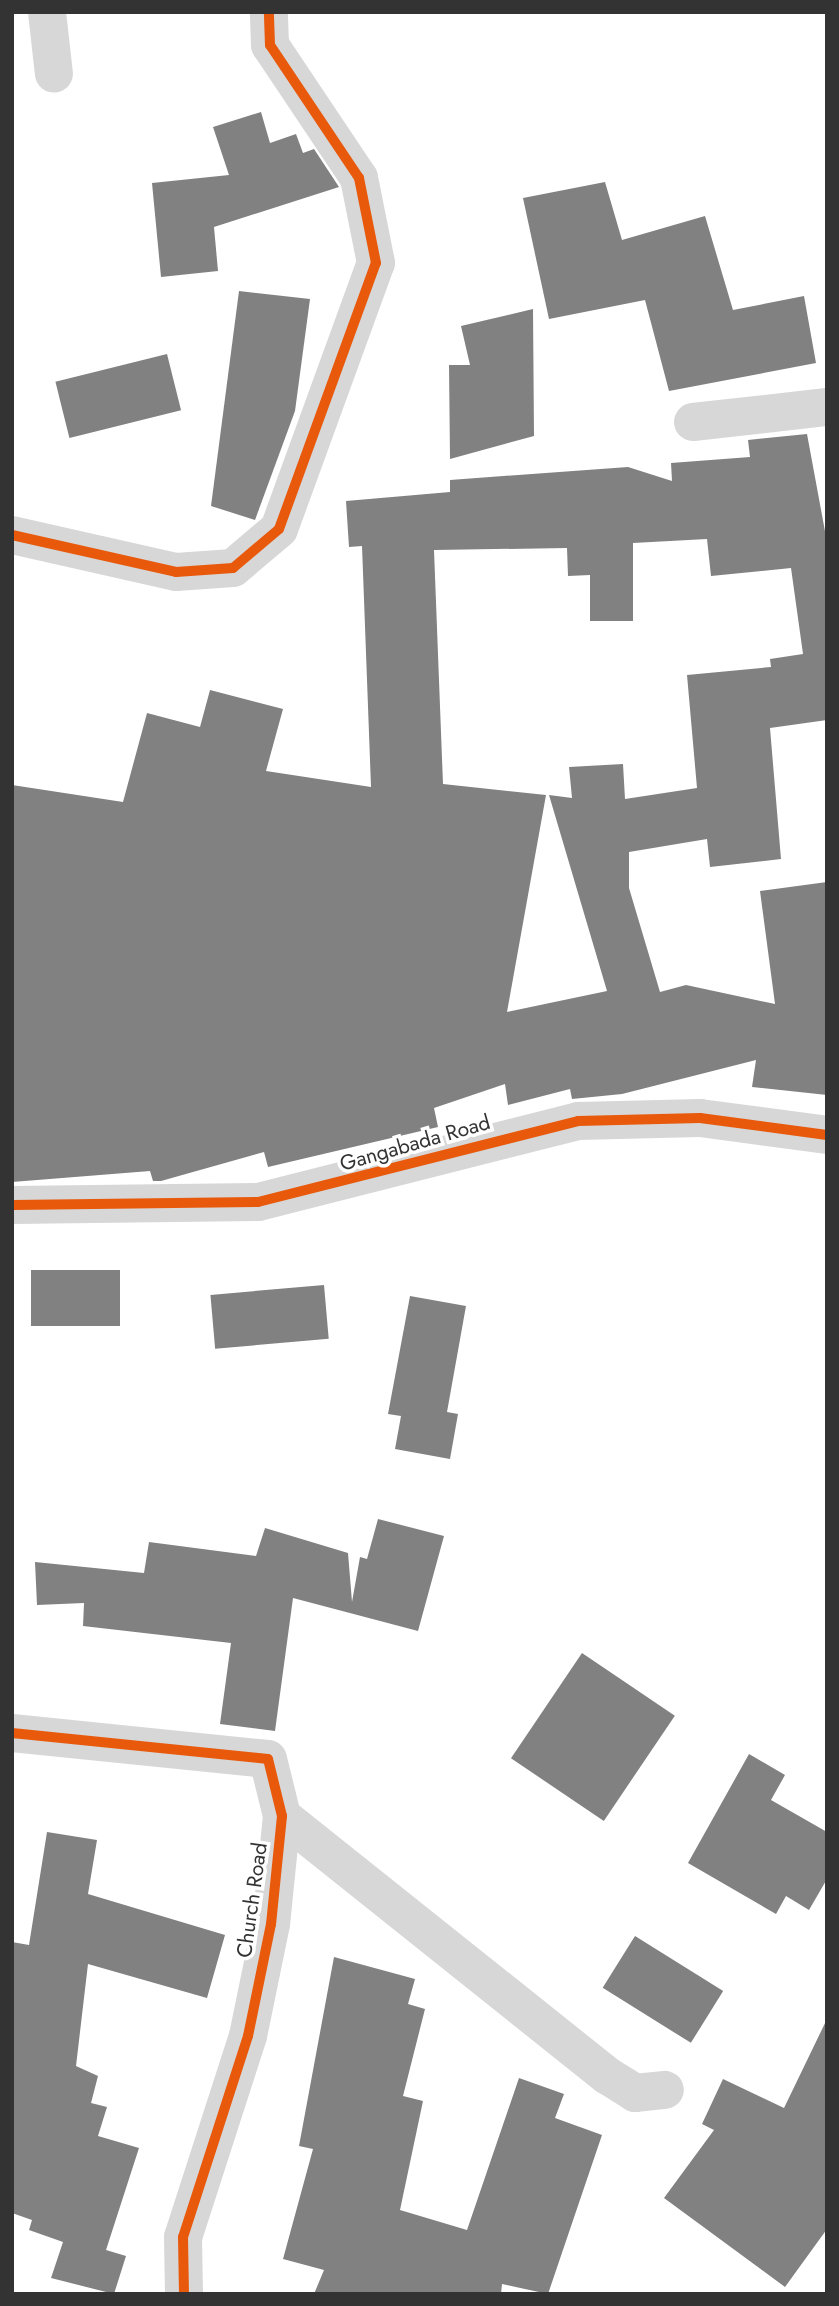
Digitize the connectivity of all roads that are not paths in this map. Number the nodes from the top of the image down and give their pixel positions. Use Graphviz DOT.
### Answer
graph roads {
  1 [pos="47,12"];
  2 [pos="269,12"];
  3 [pos="54,74"];
  4 [pos="827,407"];
  5 [pos="692,422"];
  6 [pos="12,535"];
  7 [pos="827,1135"];
  8 [pos="12,1205"];
  9 [pos="12,1734"];
  10 [pos="282,1816"];
  11 [pos="665,2090"];
  12 [pos="184,2294"];
  1 -- 3 [label="street"];
  2 -- 6 [label="street"];
  4 -- 5 [label="street"];
  7 -- 8 [label="street, Gangabada Road"];
  9 -- 10 [label="street, Church Road"];
  10 -- 11 [label="street"];
  10 -- 12 [label="street, Church Road"];
}
